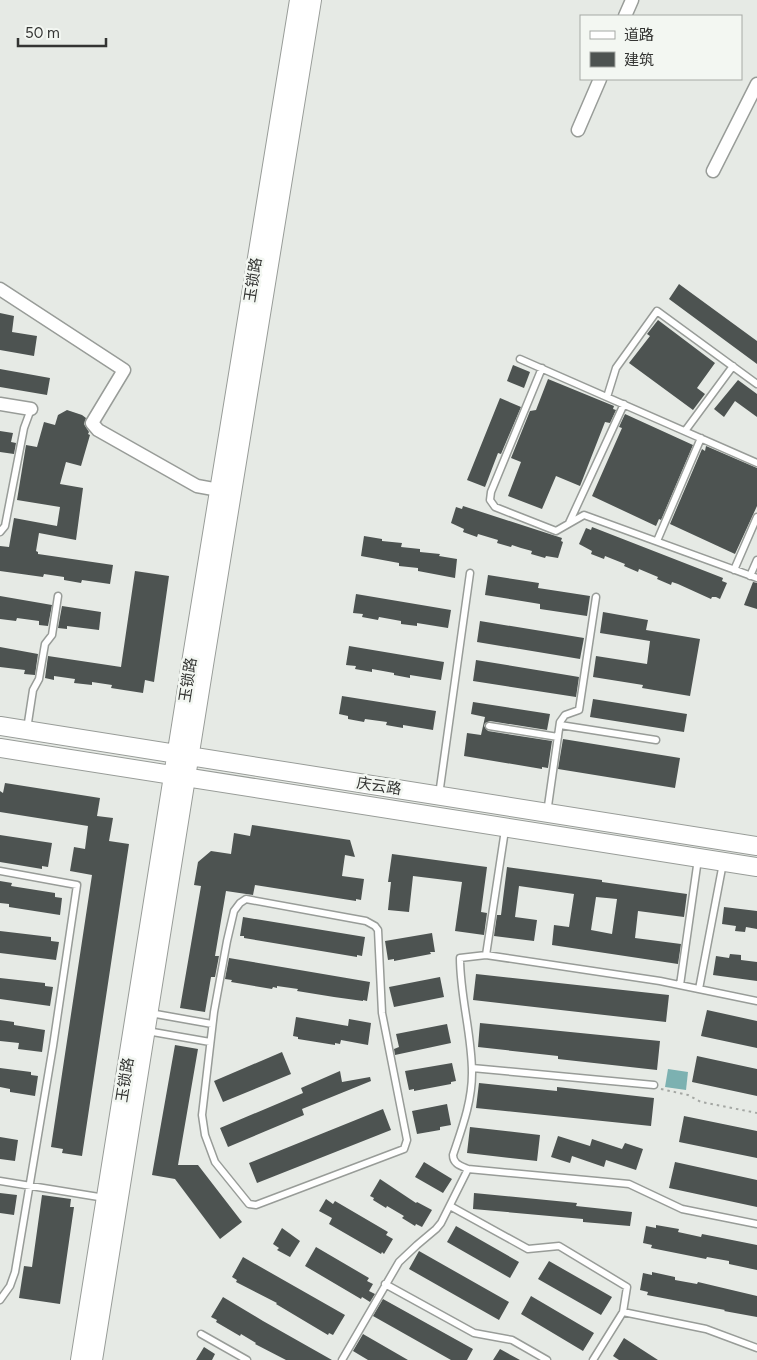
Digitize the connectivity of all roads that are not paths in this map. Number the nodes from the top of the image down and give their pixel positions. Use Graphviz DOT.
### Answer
graph roads {
  1 [pos="299,0"];
  2 [pos="312,0"];
  3 [pos="632,0"];
  4 [pos="625,15"];
  5 [pos="600,80"];
  6 [pos="757,84"];
  7 [pos="578,130"];
  8 [pos="713,171"];
  9 [pos="0,289"];
  10 [pos="520,358"];
  11 [pos="733,366"];
  12 [pos="542,368"];
  13 [pos="757,384"];
  14 [pos="607,397"];
  15 [pos="0,404"];
  16 [pos="624,404"];
  17 [pos="31,409"];
  18 [pos="685,431"];
  19 [pos="701,438"];
  20 [pos="757,463"];
  21 [pos="219,490"];
  22 [pos="757,517"];
  23 [pos="569,523"];
  24 [pos="0,532"];
  25 [pos="657,542"];
  26 [pos="757,560"];
  27 [pos="734,570"];
  28 [pos="470,574"];
  29 [pos="750,576"];
  30 [pos="757,578"];
  31 [pos="58,596"];
  32 [pos="596,597"];
  33 [pos="560,725"];
  34 [pos="0,726"];
  35 [pos="488,726"];
  36 [pos="27,731"];
  37 [pos="558,737"];
  38 [pos="656,740"];
  39 [pos="0,748"];
  40 [pos="183,755"];
  41 [pos="179,776"];
  42 [pos="439,796"];
  43 [pos="547,813"];
  44 [pos="505,827"];
  45 [pos="757,846"];
  46 [pos="698,858"];
  47 [pos="723,862"];
  48 [pos="757,867"];
  49 [pos="0,871"];
  50 [pos="486,955"];
  51 [pos="680,985"];
  52 [pos="698,989"];
  53 [pos="757,1001"];
  54 [pos="148,1013"];
  55 [pos="212,1024"];
  56 [pos="146,1031"];
  57 [pos="210,1042"];
  58 [pos="472,1068"];
  59 [pos="654,1085"];
  60 [pos="468,1169"];
  61 [pos="0,1181"];
  62 [pos="30,1186"];
  63 [pos="106,1198"];
  64 [pos="450,1206"];
  65 [pos="757,1224"];
  66 [pos="385,1284"];
  67 [pos="0,1300"];
  68 [pos="624,1312"];
  69 [pos="201,1334"];
  70 [pos="757,1348"];
  71 [pos="80,1360"];
  72 [pos="94,1360"];
  73 [pos="247,1360"];
  74 [pos="342,1360"];
  75 [pos="547,1360"];
  76 [pos="593,1360"];
  1 -- 21 [label="street, 玉锁路"];
  2 -- 40 [label="street, 玉锁路"];
  3 -- 4 [label="street"];
  5 -- 7 [label="street"];
  6 -- 8 [label="street"];
  9 -- 21 [label="street"];
  10 -- 12 [label="lane"];
  11 -- 13 [label="lane"];
  11 -- 14 [label="lane"];
  11 -- 18 [label="lane"];
  12 -- 14 [label="lane"];
  12 -- 23 [label="lane"];
  14 -- 16 [label="lane"];
  15 -- 17 [label="street"];
  16 -- 18 [label="lane"];
  16 -- 23 [label="lane"];
  17 -- 24 [label="lane"];
  18 -- 19 [label="lane"];
  19 -- 20 [label="lane"];
  19 -- 25 [label="lane"];
  21 -- 40 [label="street, 玉锁路"];
  22 -- 27 [label="lane"];
  23 -- 25 [label="lane"];
  25 -- 27 [label="lane"];
  26 -- 29 [label="lane"];
  27 -- 29 [label="lane"];
  28 -- 42 [label="lane"];
  29 -- 30 [label="lane"];
  31 -- 36 [label="lane"];
  32 -- 33 [label="lane"];
  33 -- 37 [label="lane"];
  33 -- 38 [label="lane"];
  34 -- 36 [label="street, 庆云路"];
  35 -- 37 [label="lane"];
  36 -- 40 [label="street, 庆云路"];
  37 -- 43 [label="lane"];
  39 -- 41 [label="street, 庆云路"];
  40 -- 41 [label="street, 玉锁路"];
  40 -- 42 [label="street, 庆云路"];
  41 -- 44 [label="street, 庆云路"];
  41 -- 54 [label="street, 玉锁路"];
  41 -- 63 [label="street, 玉锁路"];
  42 -- 43 [label="street, 庆云路"];
  43 -- 45 [label="street, 庆云路"];
  44 -- 46 [label="street, 庆云路"];
  44 -- 50 [label="lane"];
  46 -- 47 [label="street, 庆云路"];
  46 -- 51 [label="lane"];
  47 -- 48 [label="street, 庆云路"];
  47 -- 52 [label="lane"];
  49 -- 62 [label="lane"];
  50 -- 51 [label="lane"];
  50 -- 58 [label="lane"];
  51 -- 52 [label="lane"];
  52 -- 53 [label="lane"];
  54 -- 55 [label="lane"];
  54 -- 56 [label="street, 玉锁路"];
  55 -- 57 [label="lane"];
  55 -- 57 [label="lane"];
  56 -- 57 [label="lane"];
  56 -- 72 [label="street, 玉锁路"];
  58 -- 59 [label="lane"];
  58 -- 60 [label="lane"];
  60 -- 64 [label="lane"];
  60 -- 65 [label="lane"];
  61 -- 62 [label="lane"];
  62 -- 63 [label="lane"];
  62 -- 67 [label="lane"];
  63 -- 71 [label="street, 玉锁路"];
  64 -- 66 [label="lane"];
  64 -- 68 [label="lane"];
  66 -- 74 [label="lane"];
  66 -- 75 [label="lane"];
  68 -- 70 [label="lane"];
  68 -- 76 [label="lane"];
  69 -- 73 [label="lane"];
}
